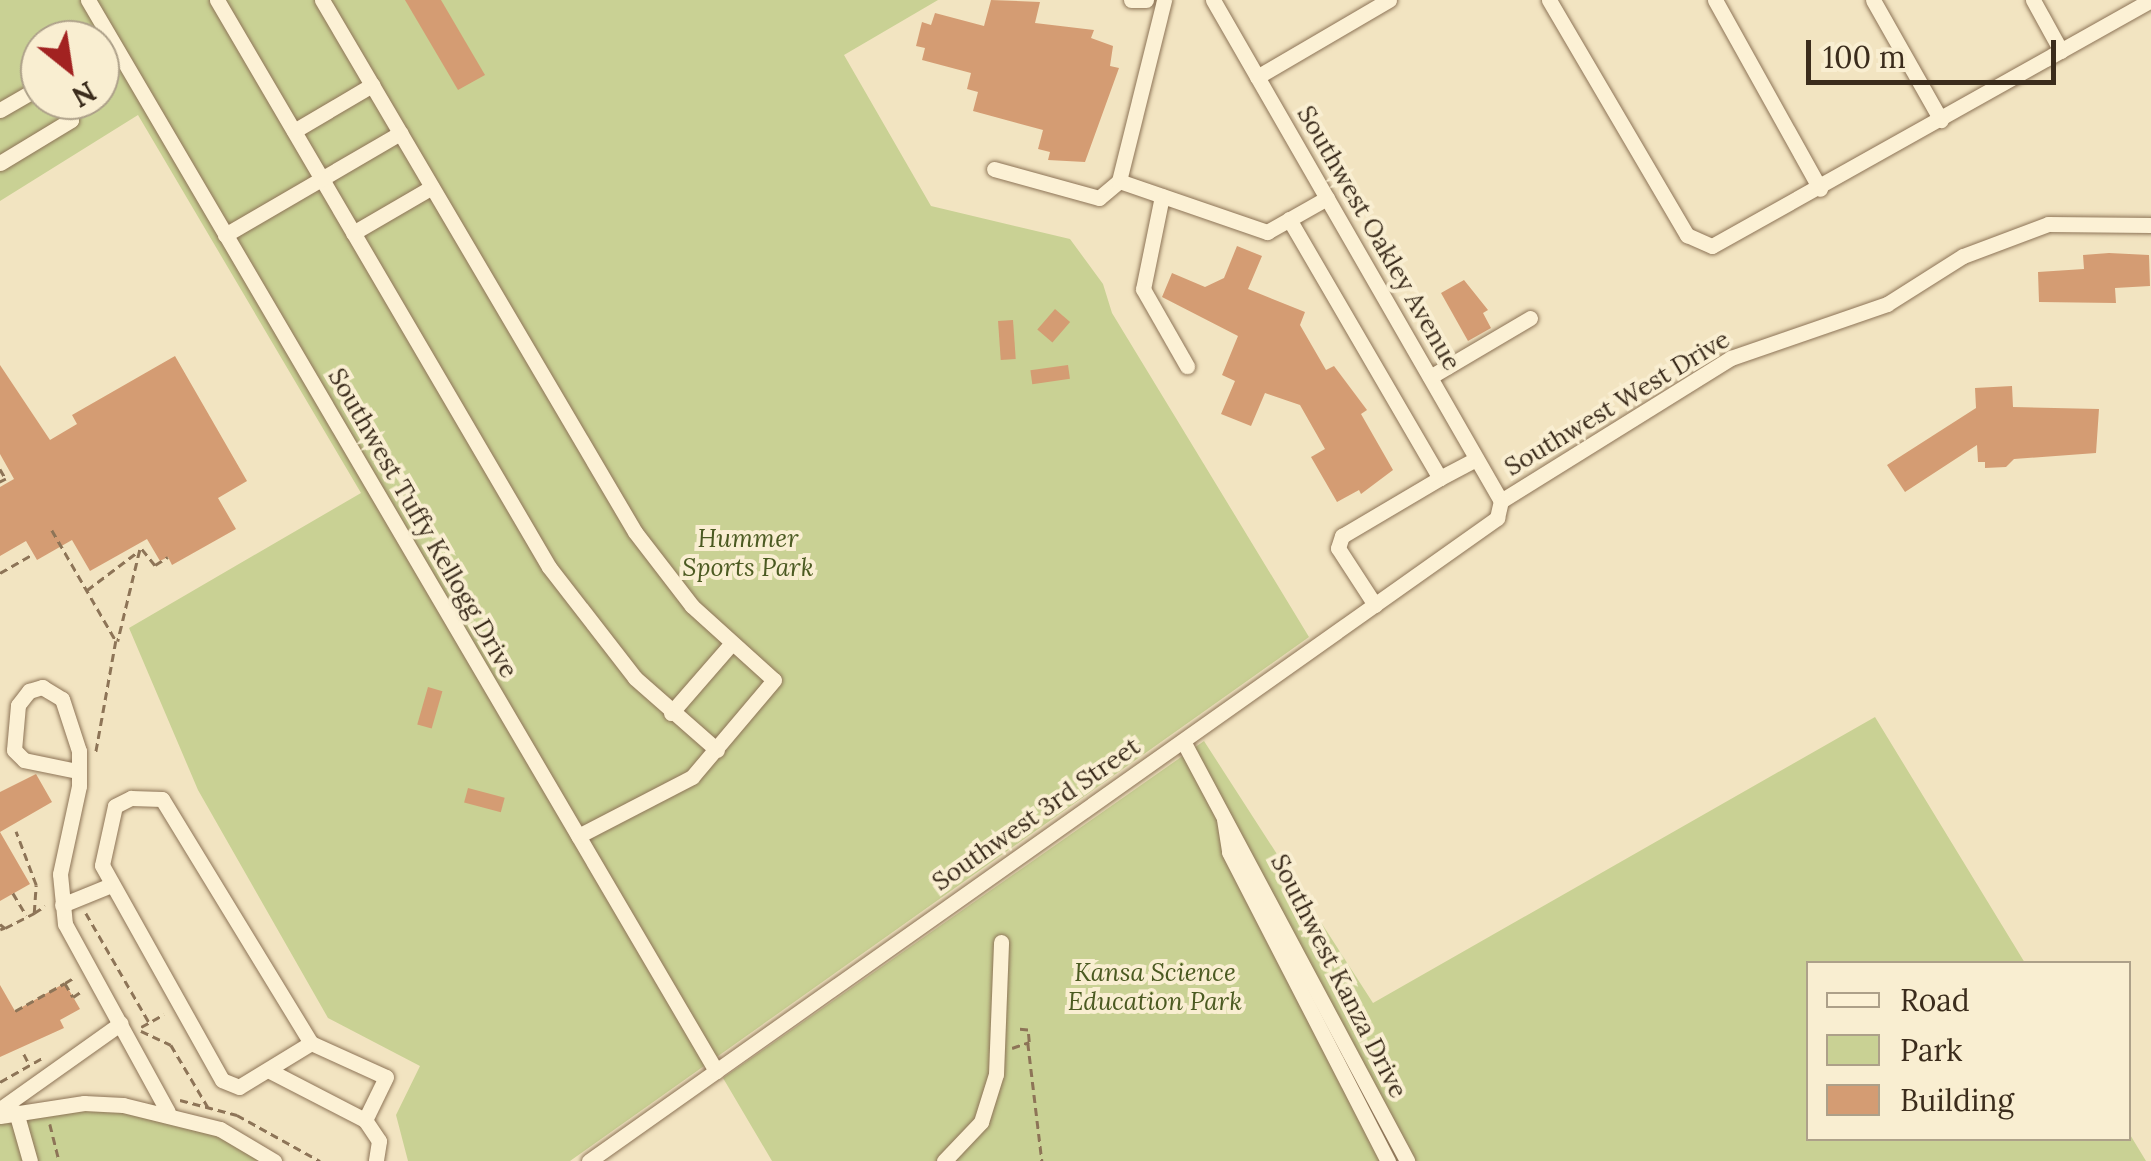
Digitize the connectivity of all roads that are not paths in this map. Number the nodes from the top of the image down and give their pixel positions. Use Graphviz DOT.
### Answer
graph roads {
  1 [pos="218,0"];
  2 [pos="322,0"];
  3 [pos="1132,0"];
  4 [pos="1146,0"];
  5 [pos="1164,0"];
  6 [pos="1213,0"];
  7 [pos="1550,0"];
  8 [pos="1715,0"];
  9 [pos="1873,0"];
  10 [pos="2033,0"];
  11 [pos="2151,0"];
  12 [pos="1386,1"];
  13 [pos="2061,51"];
  14 [pos="120,69"];
  15 [pos="1257,77"];
  16 [pos="372,85"];
  17 [pos="71,120"];
  18 [pos="1941,120"];
  19 [pos="294,131"];
  20 [pos="400,133"];
  21 [pos="0,163"];
  22 [pos="994,169"];
  23 [pos="322,179"];
  24 [pos="1119,180"];
  25 [pos="432,187"];
  26 [pos="1820,189"];
  27 [pos="1162,196"];
  28 [pos="1327,198"];
  29 [pos="1290,219"];
  30 [pos="2151,224"];
  31 [pos="354,233"];
  32 [pos="225,235"];
  33 [pos="1530,318"];
  34 [pos="1188,366"];
  35 [pos="1430,377"];
  36 [pos="1476,459"];
  37 [pos="1440,478"];
  38 [pos="1501,501"];
  39 [pos="1375,604"];
  40 [pos="731,644"];
  41 [pos="671,713"];
  42 [pos="1183,741"];
  43 [pos="717,750"];
  44 [pos="77,771"];
  45 [pos="1223,815"];
  46 [pos="578,836"];
  47 [pos="111,884"];
  48 [pos="67,901"];
  49 [pos="1001,942"];
  50 [pos="125,1028"];
  51 [pos="311,1044"];
  52 [pos="270,1071"];
  53 [pos="716,1071"];
  54 [pos="172,1106"];
  55 [pos="5,1113"];
  56 [pos="365,1120"];
  57 [pos="30,1161"];
  58 [pos="274,1161"];
  59 [pos="376,1161"];
  60 [pos="589,1161"];
  61 [pos="944,1161"];
  62 [pos="1388,1161"];
  63 [pos="1407,1161"];
  1 -- 19 [label="street"];
  2 -- 16 [label="street"];
  3 -- 4 [label="street"];
  5 -- 24 [label="street"];
  6 -- 15 [label="street, Southwest Oakley Avenue"];
  7 -- 26 [label="street"];
  8 -- 26 [label="street"];
  9 -- 18 [label="street"];
  10 -- 13 [label="street"];
  11 -- 13 [label="street"];
  12 -- 15 [label="street"];
  13 -- 18 [label="street"];
  14 -- 32 [label="street, Southwest Tuffy Kellogg Drive"];
  15 -- 28 [label="street, Southwest Oakley Avenue"];
  16 -- 19 [label="street"];
  16 -- 20 [label="street"];
  17 -- 21 [label="street"];
  18 -- 26 [label="street"];
  19 -- 23 [label="street"];
  20 -- 23 [label="street"];
  20 -- 25 [label="street"];
  22 -- 24 [label="street"];
  23 -- 31 [label="street"];
  23 -- 32 [label="street"];
  24 -- 27 [label="street"];
  25 -- 31 [label="street"];
  25 -- 40 [label="street"];
  27 -- 29 [label="street"];
  27 -- 34 [label="street"];
  28 -- 29 [label="street"];
  28 -- 35 [label="street, Southwest Oakley Avenue"];
  29 -- 37 [label="street"];
  30 -- 38 [label="street, Southwest West Drive"];
  31 -- 41 [label="street"];
  32 -- 46 [label="street, Southwest Tuffy Kellogg Drive"];
  33 -- 35 [label="street"];
  35 -- 36 [label="street, Southwest Oakley Avenue"];
  36 -- 37 [label="street"];
  36 -- 38 [label="street, Southwest Oakley Avenue"];
  37 -- 39 [label="street"];
  38 -- 39 [label="street, Southwest 3rd Street"];
  39 -- 42 [label="street, Southwest 3rd Street"];
  40 -- 41 [label="street"];
  40 -- 43 [label="street"];
  41 -- 43 [label="street"];
  42 -- 45 [label="street, Southwest Kanza Drive"];
  42 -- 53 [label="street, Southwest 3rd Street"];
  43 -- 46 [label="street"];
  44 -- 44 [label="street"];
  44 -- 48 [label="street"];
  45 -- 62 [label="street, Southwest Kanza Drive"];
  45 -- 63 [label="street, Southwest Kanza Drive"];
  46 -- 53 [label="street, Southwest Tuffy Kellogg Drive"];
  47 -- 48 [label="street"];
  47 -- 51 [label="street"];
  47 -- 52 [label="street"];
  48 -- 50 [label="street"];
  49 -- 61 [label="street"];
  50 -- 54 [label="street"];
  50 -- 55 [label="street"];
  51 -- 52 [label="street"];
  51 -- 56 [label="street"];
  52 -- 56 [label="street"];
  53 -- 60 [label="street, Southwest 3rd Street"];
  54 -- 55 [label="street"];
  54 -- 58 [label="street"];
  55 -- 57 [label="street"];
  56 -- 59 [label="street"];
}
